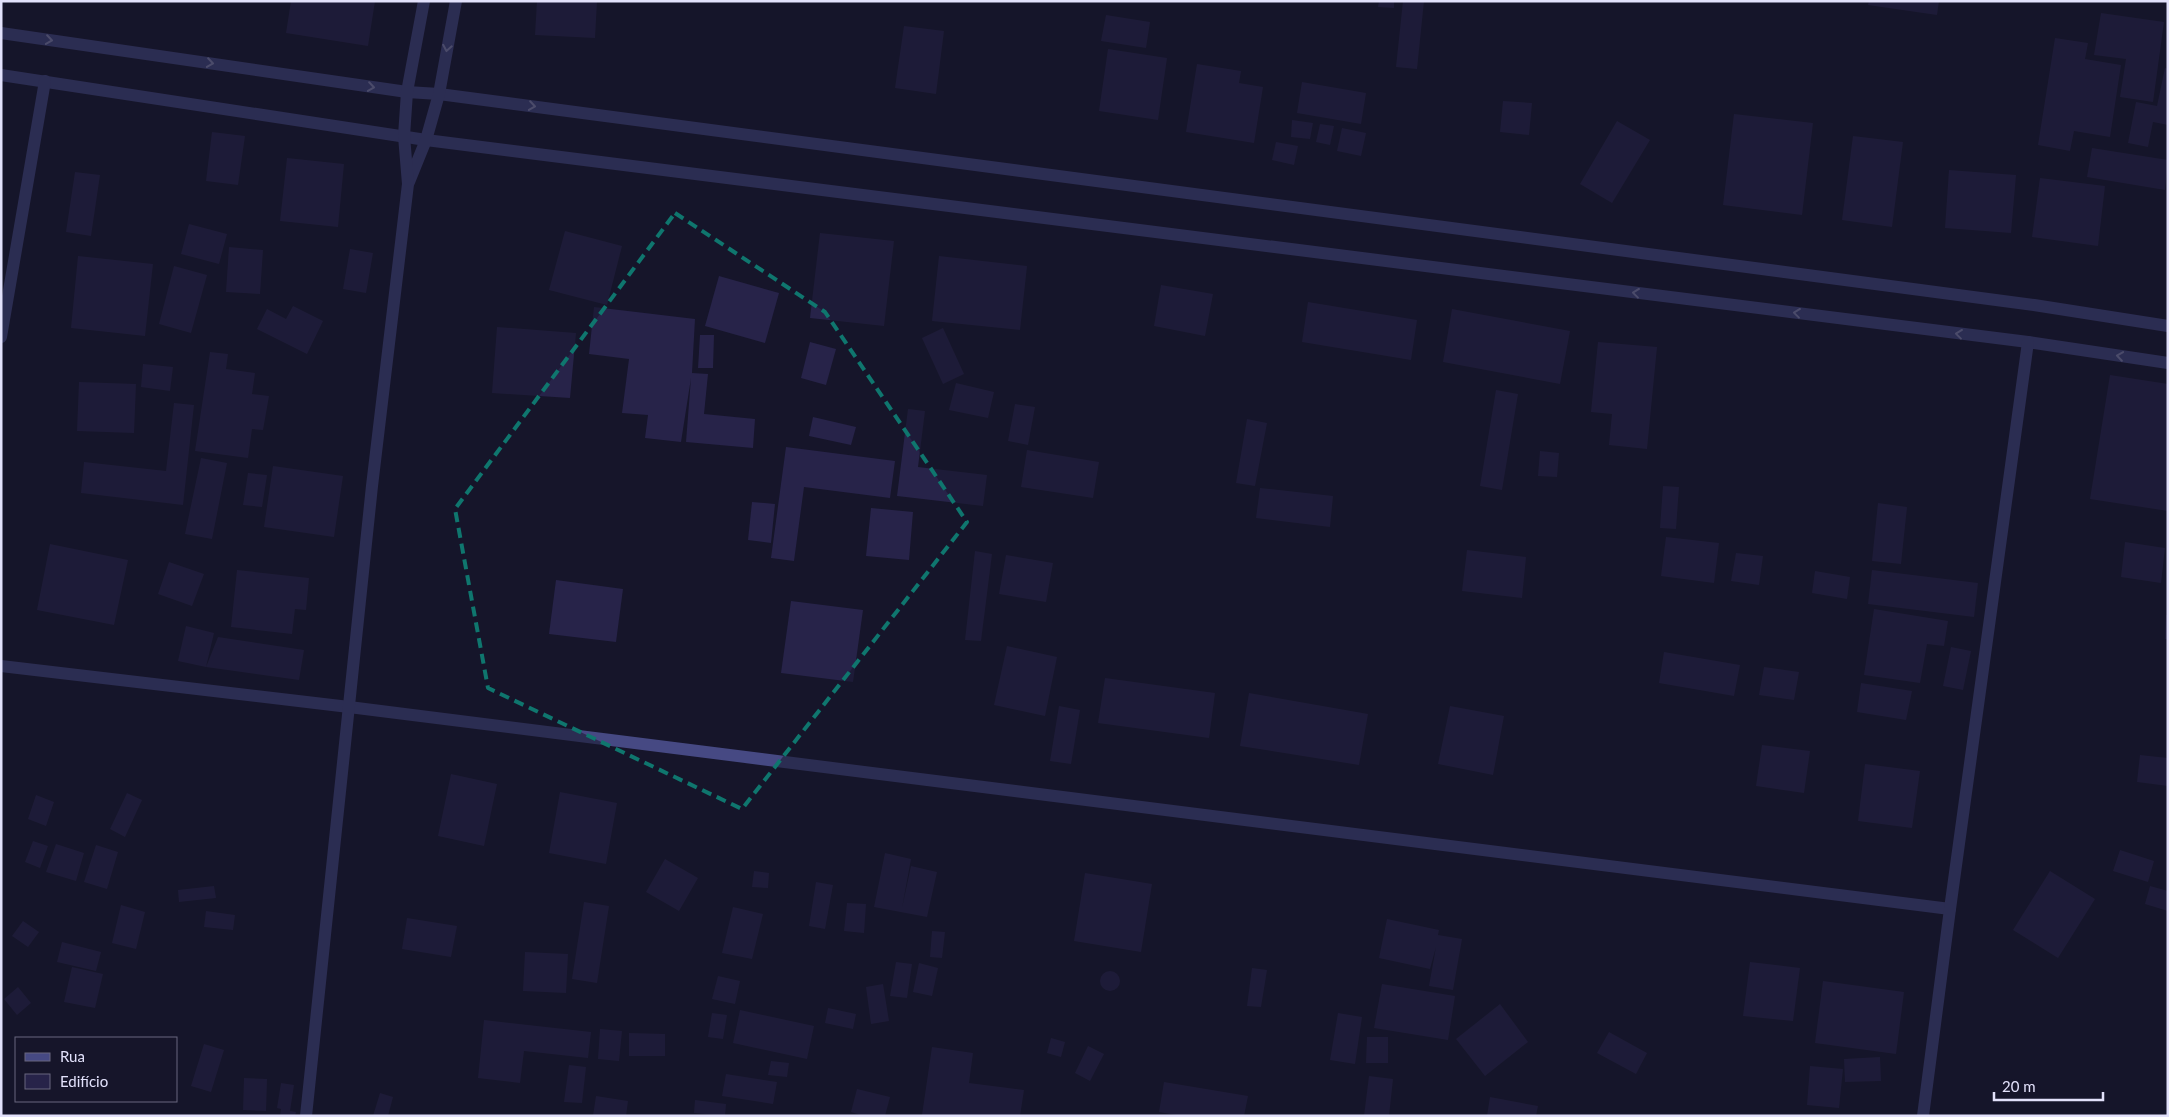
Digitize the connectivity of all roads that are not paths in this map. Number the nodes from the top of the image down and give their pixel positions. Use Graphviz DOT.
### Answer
graph roads {
  1 [pos="424,1"];
  2 [pos="456,1"];
  3 [pos="1,33"];
  4 [pos="1,75"];
  5 [pos="45,81"];
  6 [pos="407,92"];
  7 [pos="439,94"];
  8 [pos="404,136"];
  9 [pos="426,140"];
  10 [pos="408,184"];
  11 [pos="2168,326"];
  12 [pos="1,337"];
  13 [pos="2028,342"];
  14 [pos="2168,363"];
  15 [pos="1,666"];
  16 [pos="349,707"];
  17 [pos="1950,909"];
  18 [pos="306,1116"];
  19 [pos="1923,1116"];
  1 -- 6 [label="street"];
  2 -- 7 [label="street, one-way"];
  3 -- 6 [label="street, one-way"];
  4 -- 5 [label="street"];
  5 -- 8 [label="street"];
  5 -- 12 [label="street"];
  6 -- 7 [label="street"];
  6 -- 8 [label="street"];
  7 -- 9 [label="street"];
  7 -- 11 [label="street, one-way"];
  8 -- 9 [label="street"];
  8 -- 10 [label="street"];
  9 -- 10 [label="street"];
  13 -- 9 [label="street, one-way"];
  10 -- 16 [label="street"];
  14 -- 13 [label="street, one-way"];
  13 -- 17 [label="street"];
  15 -- 16 [label="street"];
  16 -- 17 [label="street"];
  16 -- 18 [label="street"];
  17 -- 19 [label="street"];
}
